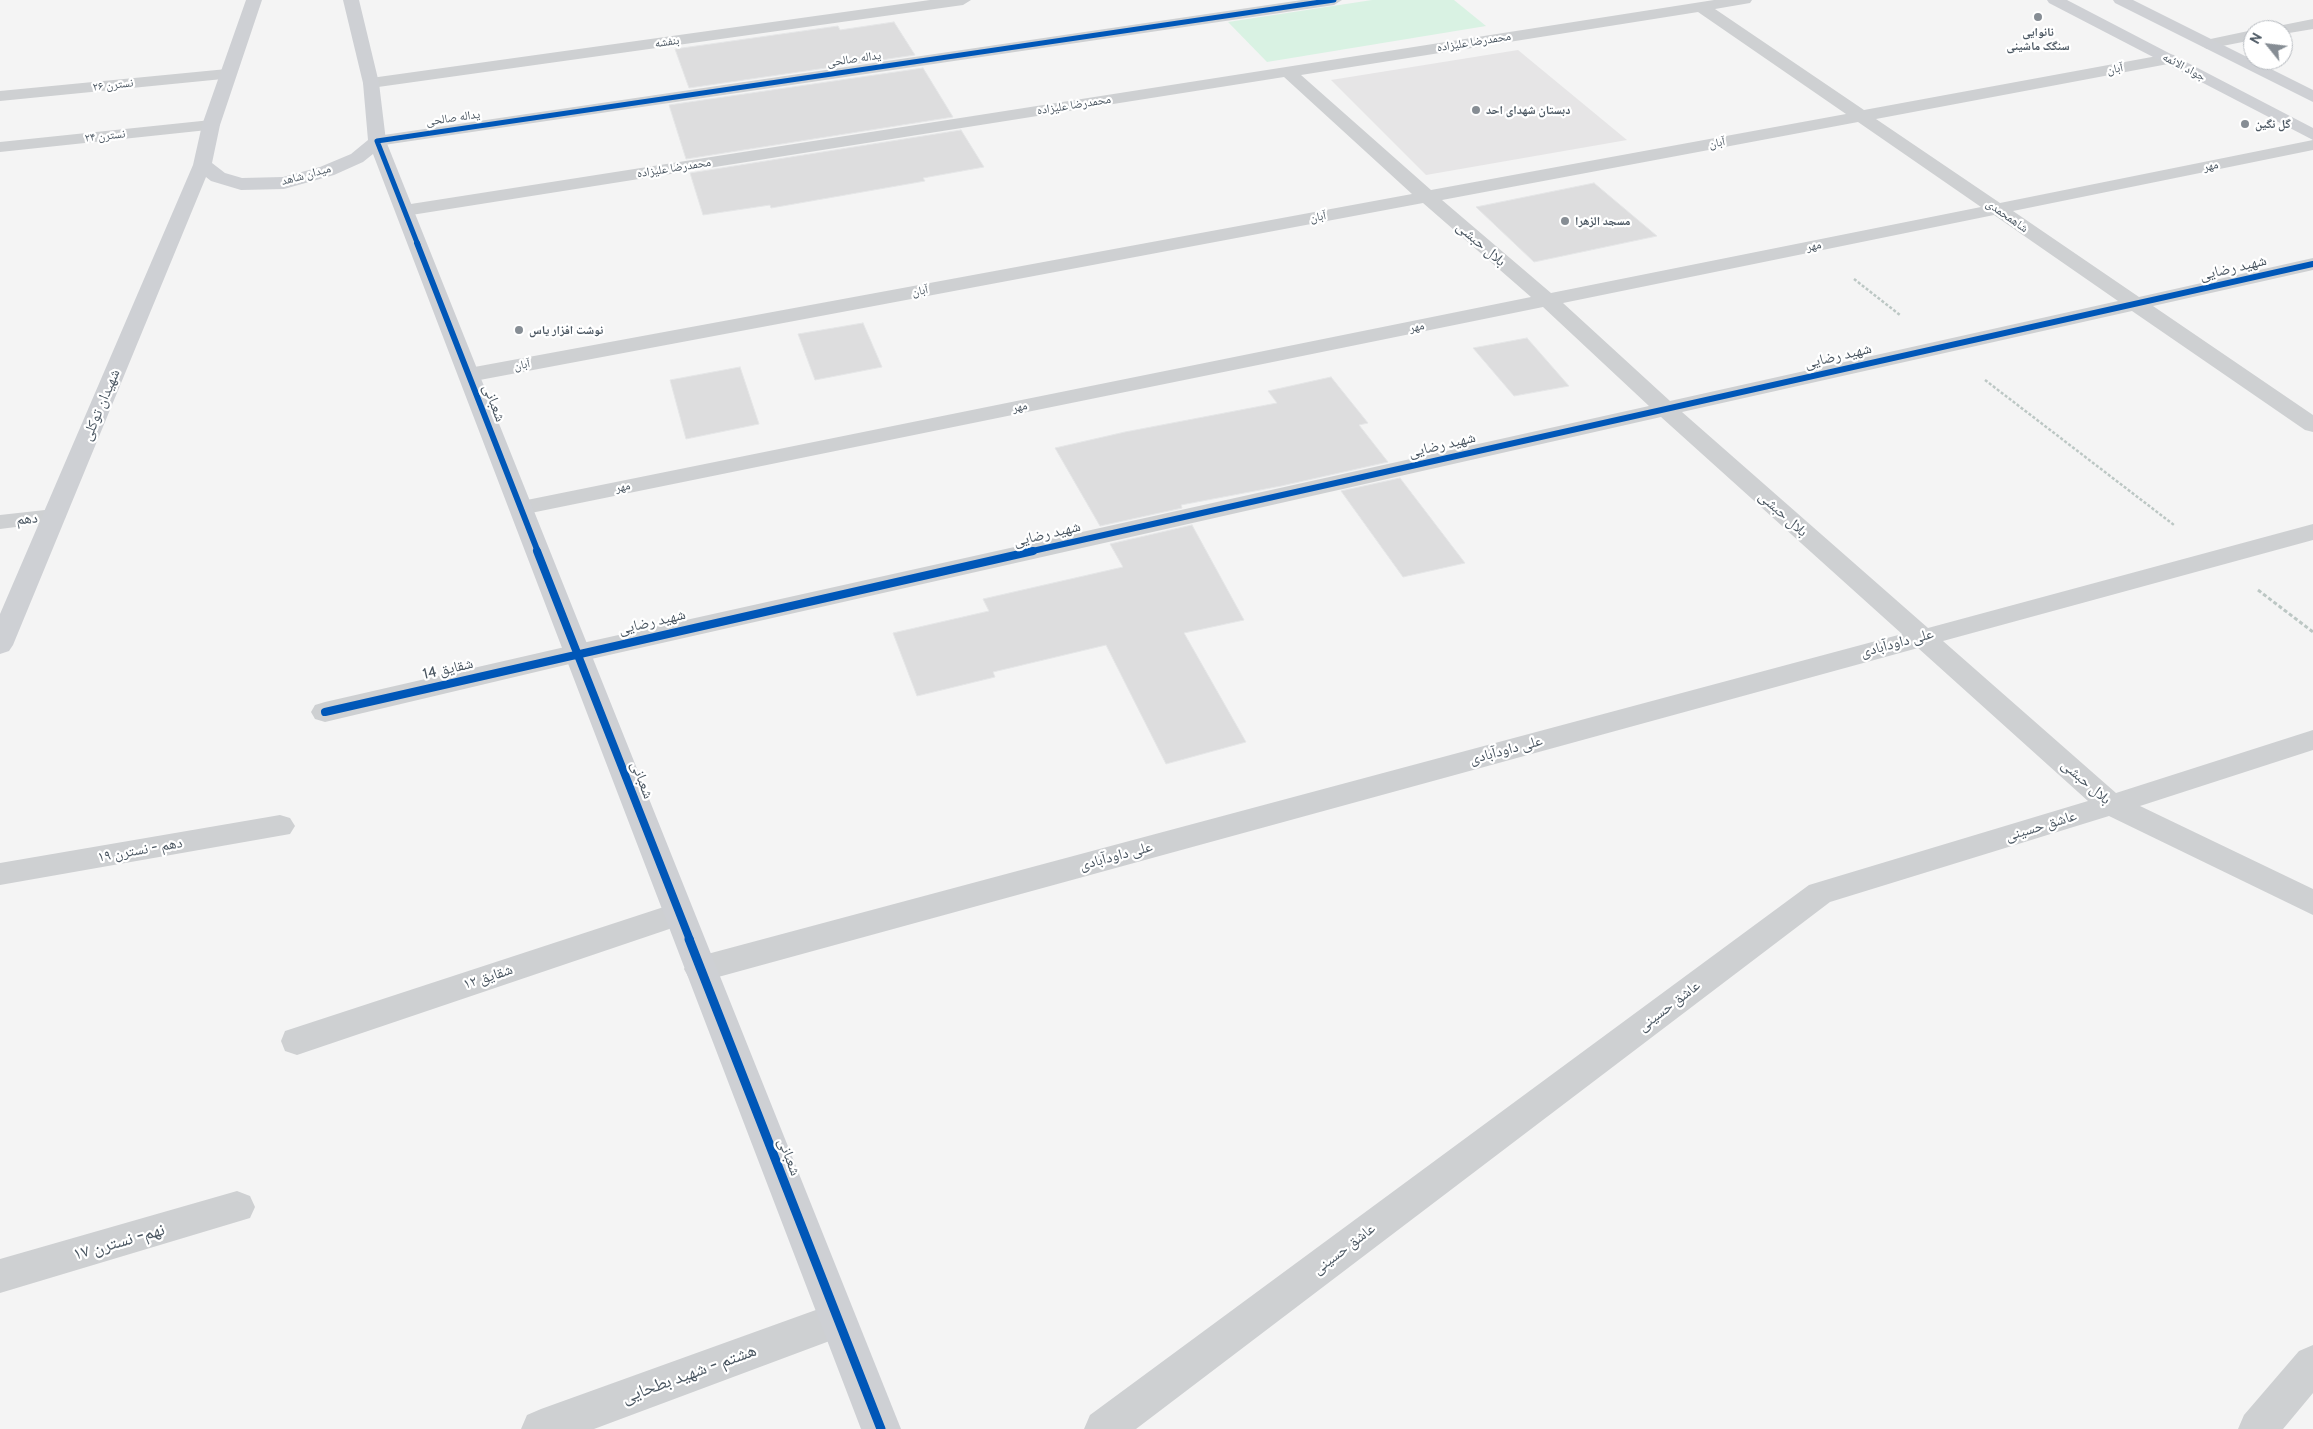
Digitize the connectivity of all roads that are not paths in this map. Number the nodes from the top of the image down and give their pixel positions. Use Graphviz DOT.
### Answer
graph roads {
  1 [pos="254,0"];
  2 [pos="351,0"];
  3 [pos="964,0"];
  4 [pos="1334,0"];
  5 [pos="1744,0"];
  6 [pos="2055,0"];
  7 [pos="2121,0"];
  8 [pos="1701,7"];
  9 [pos="2313,24"];
  10 [pos="2293,28"];
  11 [pos="2243,37"];
  12 [pos="2207,44"];
  13 [pos="2168,59"];
  14 [pos="1288,72"];
  15 [pos="227,74"];
  16 [pos="371,83"];
  17 [pos="0,96"];
  18 [pos="2313,97"];
  19 [pos="1861,116"];
  20 [pos="211,125"];
  21 [pos="2313,135"];
  22 [pos="377,140"];
  23 [pos="2313,145"];
  24 [pos="0,147"];
  25 [pos="202,166"];
  26 [pos="1427,197"];
  27 [pos="1998,209"];
  28 [pos="405,210"];
  29 [pos="2313,264"];
  30 [pos="1547,300"];
  31 [pos="2136,304"];
  32 [pos="469,375"];
  33 [pos="1666,409"];
  34 [pos="2313,425"];
  35 [pos="520,508"];
  36 [pos="54,516"];
  37 [pos="0,522"];
  38 [pos="2313,532"];
  39 [pos="1921,637"];
  40 [pos="0,644"];
  41 [pos="578,653"];
  42 [pos="325,712"];
  43 [pos="2313,740"];
  44 [pos="2111,805"];
  45 [pos="280,826"];
  46 [pos="0,874"];
  47 [pos="2313,904"];
  48 [pos="679,914"];
  49 [pos="700,969"];
  50 [pos="297,1040"];
  51 [pos="237,1207"];
  52 [pos="0,1276"];
  53 [pos="838,1320"];
  54 [pos="2313,1364"];
  55 [pos="541,1429"];
  56 [pos="881,1429"];
  57 [pos="1104,1429"];
  58 [pos="2258,1429"];
  1 -- 15 [label="street"];
  2 -- 16 [label="street"];
  3 -- 16 [label="street, بنفشه"];
  4 -- 22 [label="street, یداله صالحی"];
  5 -- 8 [label="street, محمدرضا علیزاده"];
  6 -- 13 [label="street, جواد الائمه"];
  7 -- 12 [label="street"];
  8 -- 14 [label="street, محمدرضا علیزاده"];
  8 -- 19 [label="street, شاهمحمدی"];
  9 -- 10 [label="street"];
  11 -- 12 [label="street"];
  12 -- 18 [label="street"];
  13 -- 19 [label="street, آبان"];
  13 -- 21 [label="street, جواد الائمه"];
  14 -- 26 [label="street, بلال حبشی"];
  14 -- 28 [label="street, محمدرضا علیزاده"];
  15 -- 17 [label="street, نسترن ۲۶"];
  15 -- 20 [label="street"];
  16 -- 22 [label="street"];
  19 -- 26 [label="street, آبان"];
  19 -- 27 [label="street, شاهمحمدی"];
  20 -- 24 [label="street, نسترن ۲۴"];
  20 -- 25 [label="street"];
  22 -- 25 [label="street, میدان شاهد"];
  22 -- 28 [label="street, شعبانی"];
  23 -- 27 [label="street, مهر"];
  25 -- 36 [label="street, شهیدان توکلی"];
  26 -- 30 [label="street, بلال حبشی"];
  26 -- 32 [label="street, آبان"];
  27 -- 30 [label="street, مهر"];
  27 -- 31 [label="street, شاهمحمدی"];
  28 -- 32 [label="street, شعبانی"];
  29 -- 31 [label="street, شهید رضایی"];
  30 -- 33 [label="street, بلال حبشی"];
  30 -- 35 [label="street, مهر"];
  31 -- 33 [label="street, شهید رضایی"];
  31 -- 34 [label="street, شاهمحمدی"];
  32 -- 35 [label="street, شعبانی"];
  33 -- 39 [label="street, بلال حبشی"];
  33 -- 41 [label="street, شهید رضایی"];
  35 -- 41 [label="street, شعبانی"];
  36 -- 37 [label="street, دهم"];
  36 -- 40 [label="street, شهیدان توکلی"];
  38 -- 39 [label="street, علی داودآبادی"];
  39 -- 44 [label="street, بلال حبشی"];
  39 -- 49 [label="street, علی داودآبادی"];
  41 -- 42 [label="street, شقایق 14"];
  41 -- 48 [label="street, شعبانی"];
  43 -- 44 [label="street, عاشق حسینی"];
  44 -- 47 [label="street, بلال حبشی"];
  44 -- 57 [label="street, عاشق حسینی"];
  45 -- 46 [label="street, دهم - نسترن ۱۹"];
  48 -- 49 [label="street, شعبانی"];
  48 -- 50 [label="street, شقایق ۱۲"];
  49 -- 53 [label="street, شعبانی"];
  51 -- 52 [label="street, نهم- نسترن ۱۷"];
  53 -- 55 [label="street, هشتم - شهید بطحایی"];
  53 -- 56 [label="street, شعبانی"];
  54 -- 58 [label="street"];
}
